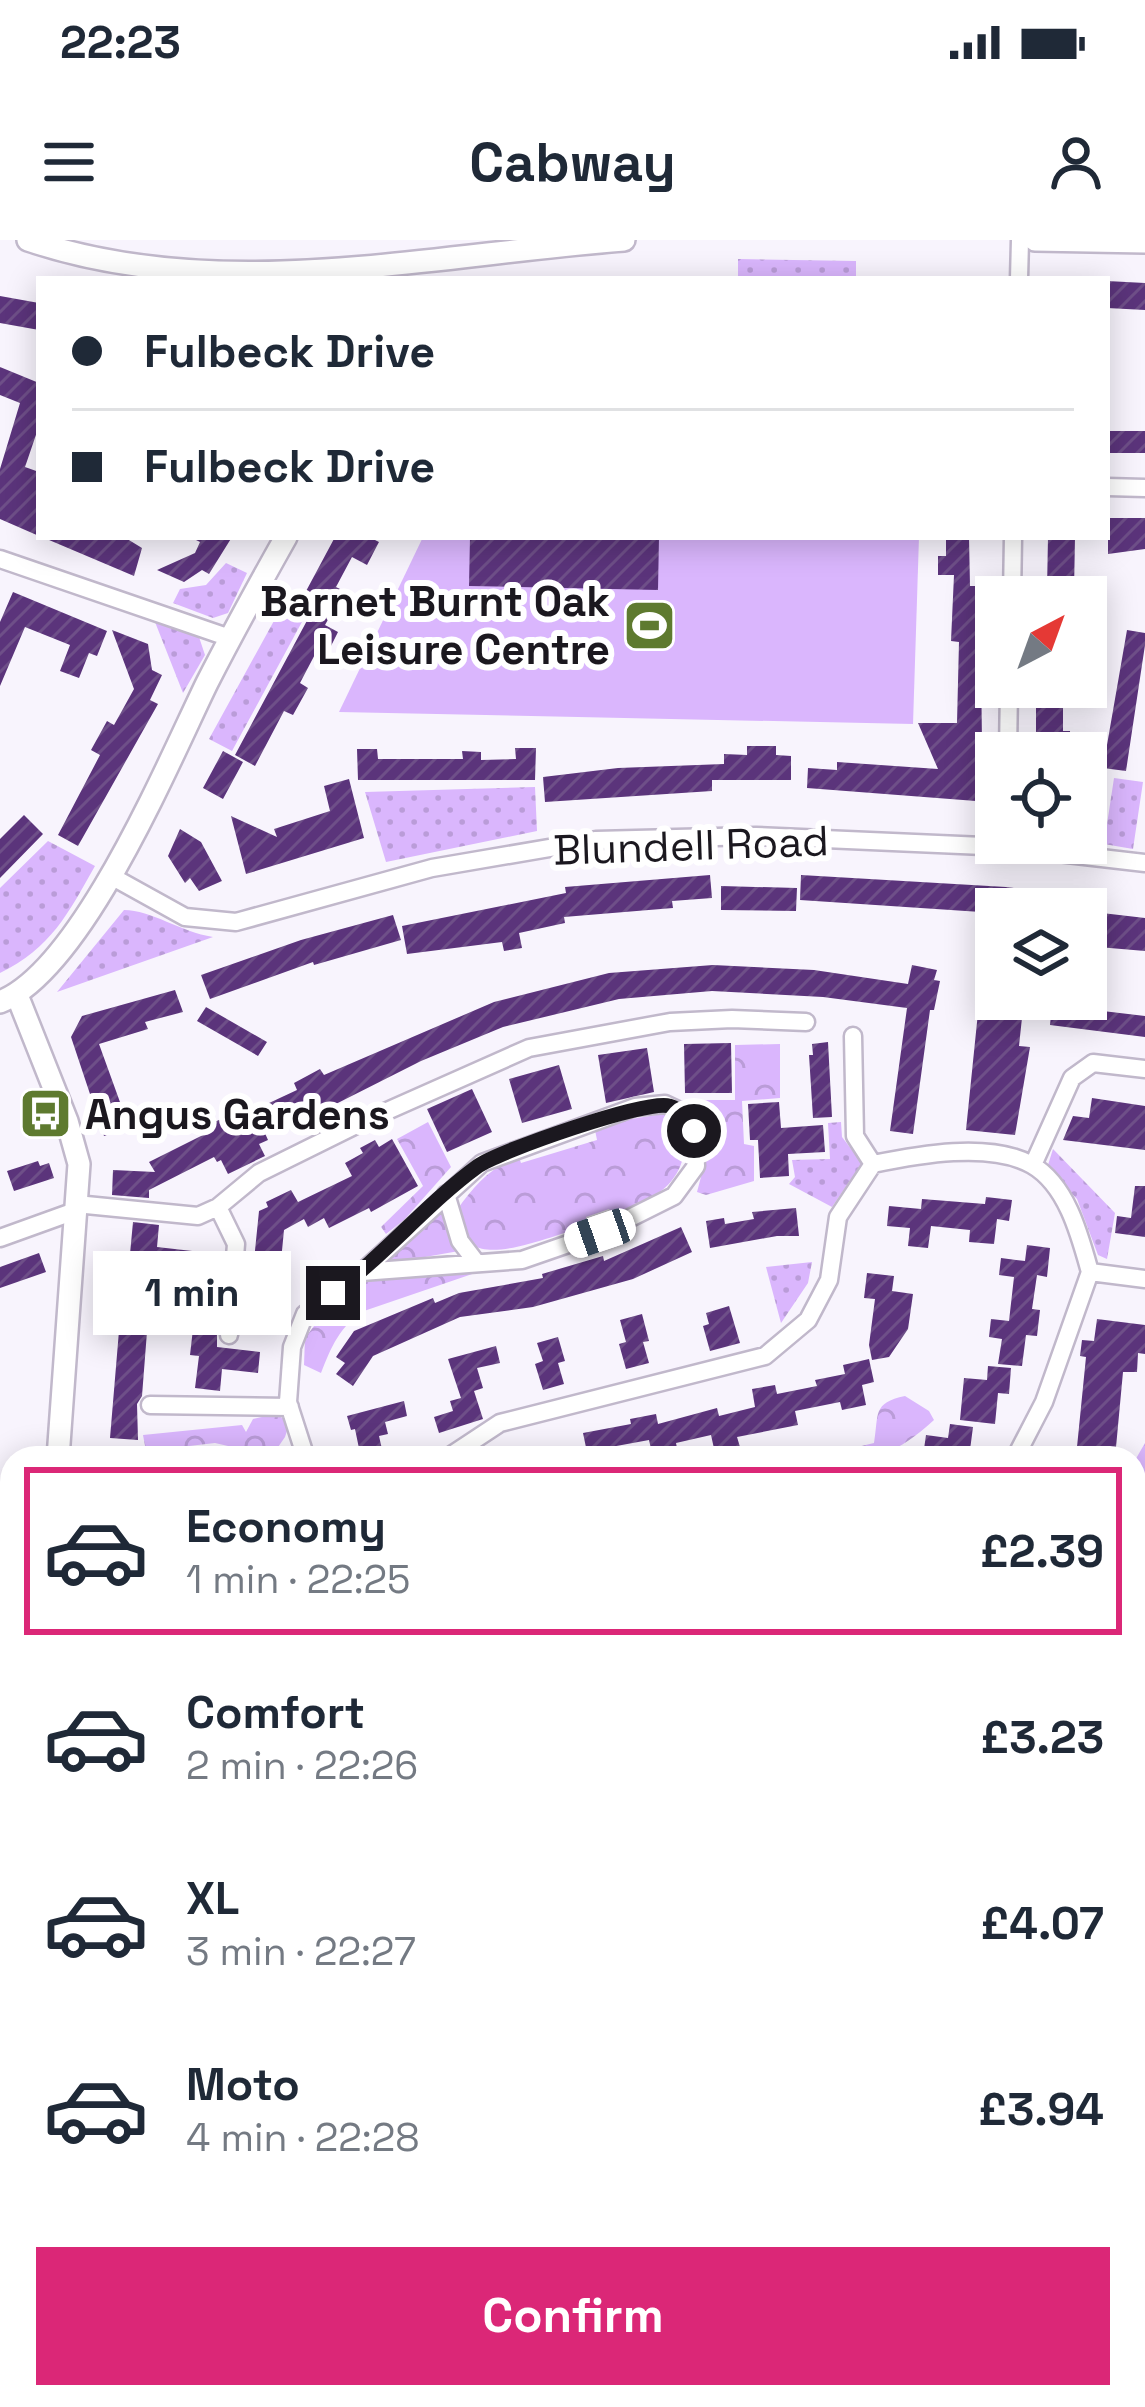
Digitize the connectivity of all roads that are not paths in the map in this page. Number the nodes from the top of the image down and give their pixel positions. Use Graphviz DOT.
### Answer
graph roads {
  1 [pos="28,240"];
  2 [pos="624,240"];
  3 [pos="1020,240"];
  4 [pos="1034,240"];
  5 [pos="1145,242"];
  6 [pos="430,259"];
  7 [pos="1019,276"];
  8 [pos="1110,487"];
  9 [pos="1145,488"];
  10 [pos="284,540"];
  11 [pos="1013,540"];
  12 [pos="0,559"];
  13 [pos="1012,576"];
  14 [pos="230,638"];
  15 [pos="975,844"];
  16 [pos="1107,858"];
  17 [pos="1145,863"];
  18 [pos="111,876"];
  19 [pos="9,998"];
  20 [pos="806,1022"];
  21 [pos="853,1036"];
  22 [pos="1145,1069"];
  23 [pos="873,1164"];
  24 [pos="1033,1165"];
  25 [pos="446,1194"];
  26 [pos="218,1207"];
  27 [pos="76,1208"];
  28 [pos="0,1238"];
  29 [pos="476,1262"];
  30 [pos="362,1272"];
  31 [pos="1090,1272"];
  32 [pos="1145,1279"];
  33 [pos="229,1335"];
  34 [pos="150,1406"];
  35 [pos="290,1407"];
  36 [pos="59,1446"];
  37 [pos="302,1446"];
  38 [pos="465,1446"];
  39 [pos="1021,1446"];
  1 -- 6 [label="street"];
  2 -- 6 [label="street"];
  3 -- 7 [label="street"];
  4 -- 5 [label="street"];
  8 -- 9 [label="street"];
  10 -- 14 [label="street"];
  11 -- 13 [label="street"];
  12 -- 14 [label="street"];
  14 -- 18 [label="street"];
  15 -- 18 [label="street, Blundell Road"];
  16 -- 17 [label="street, Blundell Road"];
  18 -- 19 [label="street"];
  19 -- 27 [label="street"];
  20 -- 26 [label="street"];
  21 -- 23 [label="street"];
  22 -- 24 [label="street"];
  23 -- 24 [label="street"];
  23 -- 38 [label="street"];
  24 -- 31 [label="street"];
  25 -- 29 [label="street"];
  25 -- 29 [label="street"];
  25 -- 30 [label="street"];
  26 -- 27 [label="street"];
  26 -- 33 [label="street"];
  27 -- 28 [label="street"];
  27 -- 36 [label="street"];
  29 -- 30 [label="street"];
  30 -- 35 [label="street"];
  31 -- 32 [label="street"];
  31 -- 39 [label="street"];
  34 -- 35 [label="street"];
  35 -- 37 [label="street"];
}
